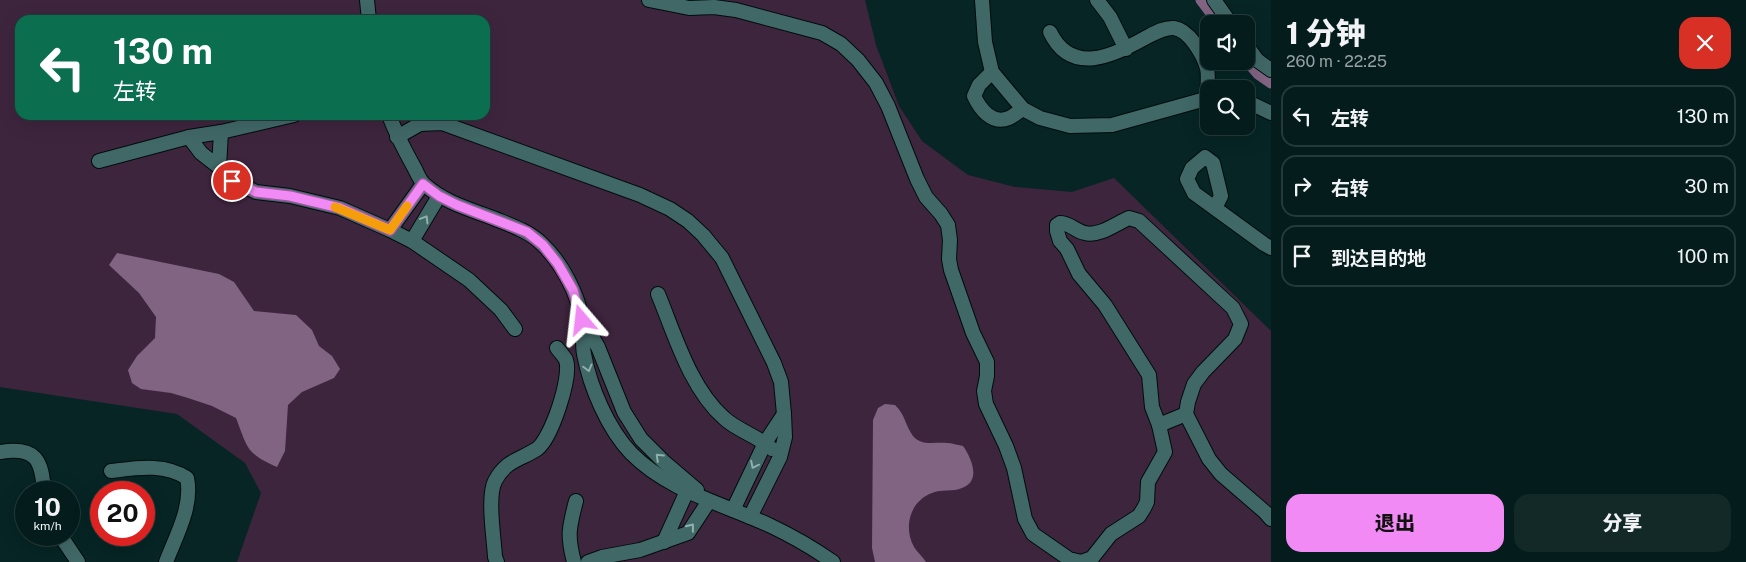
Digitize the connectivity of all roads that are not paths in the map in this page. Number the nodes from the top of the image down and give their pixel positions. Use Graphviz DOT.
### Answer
graph roads {
  1 [pos="649,0"];
  2 [pos="982,0"];
  3 [pos="1097,0"];
  4 [pos="1214,0"];
  5 [pos="367,1"];
  6 [pos="368,15"];
  7 [pos="374,15"];
  8 [pos="1225,15"];
  9 [pos="1050,32"];
  10 [pos="1126,49"];
  11 [pos="1255,57"];
  12 [pos="1271,70"];
  13 [pos="992,72"];
  14 [pos="1207,80"];
  15 [pos="1200,100"];
  16 [pos="1255,106"];
  17 [pos="1023,109"];
  18 [pos="1271,114"];
  19 [pos="273,120"];
  20 [pos="390,120"];
  21 [pos="398,120"];
  22 [pos="221,132"];
  23 [pos="189,137"];
  24 [pos="397,137"];
  25 [pos="99,161"];
  26 [pos="219,167"];
  27 [pos="423,184"];
  28 [pos="439,196"];
  29 [pos="1216,208"];
  30 [pos="390,230"];
  31 [pos="412,242"];
  32 [pos="1271,248"];
  33 [pos="658,294"];
  34 [pos="582,320"];
  35 [pos="514,329"];
  36 [pos="557,348"];
  37 [pos="784,414"];
  38 [pos="1186,414"];
  39 [pos="1159,425"];
  40 [pos="765,443"];
  41 [pos="0,452"];
  42 [pos="780,457"];
  43 [pos="111,471"];
  44 [pos="43,481"];
  45 [pos="687,491"];
  46 [pos="576,501"];
  47 [pos="709,501"];
  48 [pos="733,510"];
  49 [pos="750,517"];
  50 [pos="1271,519"];
  51 [pos="664,542"];
  52 [pos="67,546"];
  53 [pos="78,562"];
  54 [pos="166,562"];
  55 [pos="497,562"];
  56 [pos="574,562"];
  57 [pos="588,562"];
  58 [pos="833,562"];
  1 -- 39 [label="street"];
  2 -- 13 [label="street"];
  3 -- 10 [label="street"];
  4 -- 8 [label="street"];
  5 -- 6 [label="street"];
  5 -- 7 [label="street"];
  9 -- 10 [label="street"];
  10 -- 14 [label="street"];
  11 -- 12 [label="street"];
  13 -- 17 [label="street"];
  13 -- 17 [label="street"];
  15 -- 17 [label="street"];
  16 -- 18 [label="street"];
  19 -- 22 [label="street"];
  20 -- 24 [label="street"];
  21 -- 24 [label="street"];
  22 -- 23 [label="street"];
  22 -- 26 [label="street"];
  23 -- 25 [label="street"];
  23 -- 26 [label="street"];
  24 -- 27 [label="street"];
  24 -- 37 [label="street"];
  26 -- 30 [label="street"];
  27 -- 28 [label="street"];
  27 -- 30 [label="street"];
  31 -- 28 [label="street, one-way"];
  28 -- 34 [label="street"];
  29 -- 32 [label="street"];
  30 -- 31 [label="street"];
  31 -- 35 [label="street"];
  33 -- 40 [label="street"];
  34 -- 45 [label="street, one-way"];
  47 -- 34 [label="street, one-way"];
  36 -- 55 [label="street"];
  37 -- 40 [label="street"];
  37 -- 42 [label="street"];
  38 -- 39 [label="street"];
  38 -- 39 [label="street"];
  38 -- 50 [label="street"];
  40 -- 42 [label="street"];
  40 -- 48 [label="street, one-way"];
  41 -- 44 [label="street"];
  42 -- 49 [label="street"];
  43 -- 54 [label="street"];
  45 -- 47 [label="street"];
  45 -- 51 [label="street"];
  46 -- 56 [label="street"];
  47 -- 48 [label="street"];
  51 -- 47 [label="street, one-way"];
  48 -- 49 [label="street"];
  49 -- 58 [label="street"];
  51 -- 57 [label="street"];
  52 -- 53 [label="street"];
}
